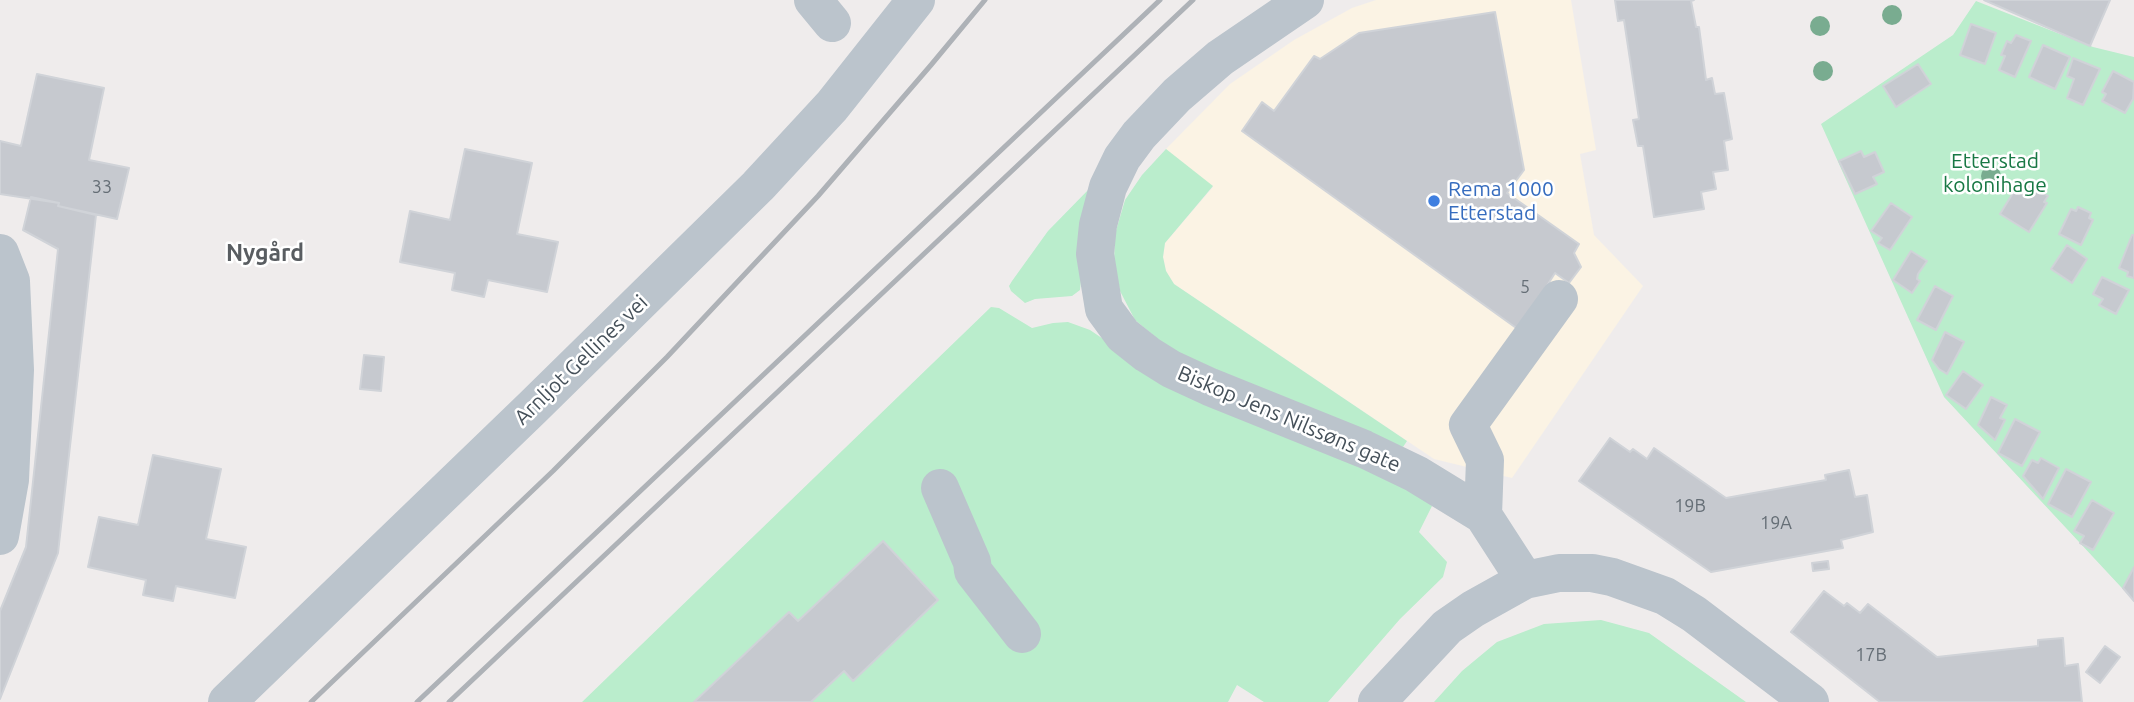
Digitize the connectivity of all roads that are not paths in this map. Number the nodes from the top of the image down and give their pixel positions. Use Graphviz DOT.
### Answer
graph roads {
  1 [pos="916,0"];
  2 [pos="1305,0"];
  3 [pos="0,253"];
  4 [pos="1559,299"];
  5 [pos="940,488"];
  6 [pos="1483,515"];
  7 [pos="0,536"];
  8 [pos="1525,580"];
  9 [pos="1022,634"];
  10 [pos="227,702"];
  11 [pos="1377,702"];
  12 [pos="1810,702"];
  1 -- 10 [label="street, Arnljot Gellines vei"];
  2 -- 6 [label="street, Biskop Jens Nilssøns gate"];
  3 -- 7 [label="street"];
  4 -- 6 [label="street"];
  5 -- 9 [label="street"];
  6 -- 8 [label="street, Biskop Jens Nilssøns gate"];
  8 -- 11 [label="street"];
  8 -- 12 [label="street"];
}
